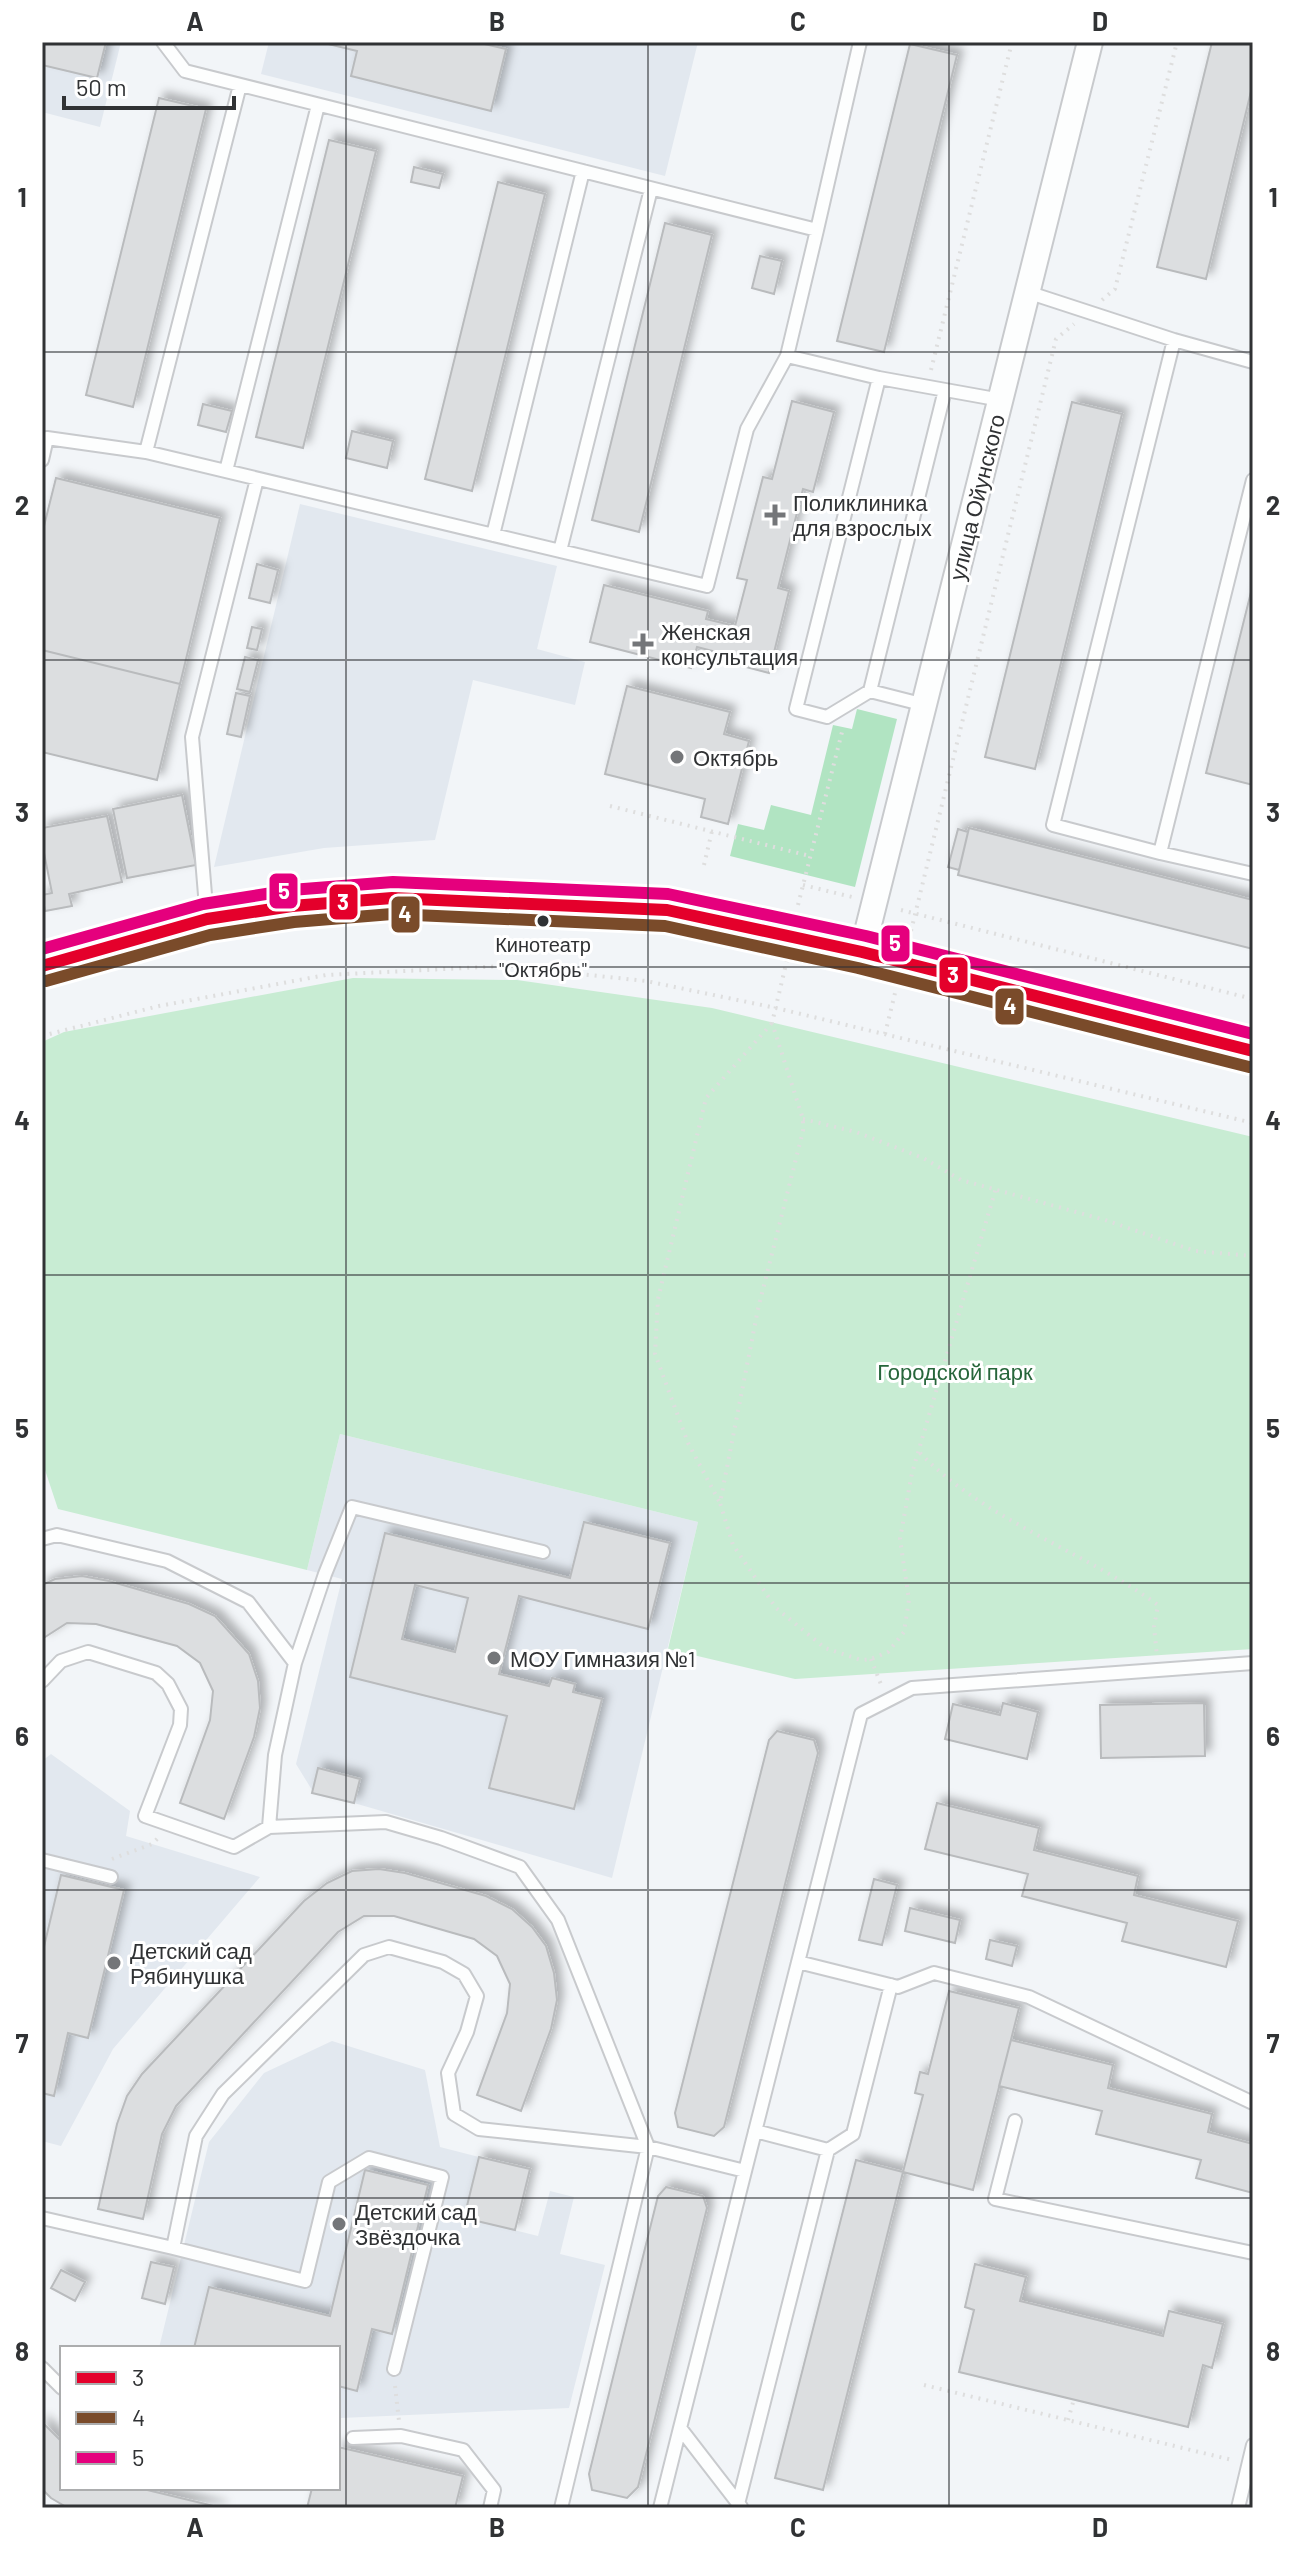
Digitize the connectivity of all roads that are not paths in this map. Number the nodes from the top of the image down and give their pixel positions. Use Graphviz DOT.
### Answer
graph roads {
  1 [pos="163,42"];
  2 [pos="860,42"];
  3 [pos="1090,42"];
  4 [pos="240,85"];
  5 [pos="318,105"];
  6 [pos="583,171"];
  7 [pos="651,189"];
  8 [pos="817,230"];
  9 [pos="1027,292"];
  10 [pos="1174,340"];
  11 [pos="787,356"];
  12 [pos="1253,362"];
  13 [pos="879,378"];
  14 [pos="945,390"];
  15 [pos="1001,400"];
  16 [pos="146,452"];
  17 [pos="42,460"];
  18 [pos="226,471"];
  19 [pos="257,479"];
  20 [pos="1253,480"];
  21 [pos="493,535"];
  22 [pos="560,551"];
  23 [pos="870,691"];
  24 [pos="925,705"];
  25 [pos="1160,853"];
  26 [pos="1253,874"];
  27 [pos="207,919"];
  28 [pos="862,952"];
  29 [pos="42,966"];
  30 [pos="1253,1051"];
  31 [pos="42,1539"];
  32 [pos="543,1552"];
  33 [pos="295,1663"];
  34 [pos="1253,1663"];
  35 [pos="42,1681"];
  36 [pos="269,1827"];
  37 [pos="42,1860"];
  38 [pos="111,1877"];
  39 [pos="798,1962"];
  40 [pos="891,1985"];
  41 [pos="1253,2103"];
  42 [pos="1015,2121"];
  43 [pos="755,2131"];
  44 [pos="648,2147"];
  45 [pos="828,2150"];
  46 [pos="745,2171"];
  47 [pos="42,2218"];
  48 [pos="173,2248"];
  49 [pos="1253,2253"];
  50 [pos="42,2368"];
  51 [pos="394,2369"];
  52 [pos="60,2386"];
  53 [pos="680,2428"];
  54 [pos="353,2438"];
  55 [pos="1253,2445"];
  56 [pos="740,2506"];
  57 [pos="490,2508"];
  58 [pos="561,2508"];
  59 [pos="660,2508"];
  60 [pos="1238,2508"];
  1 -- 4 [label="lane"];
  2 -- 8 [label="lane"];
  3 -- 9 [label="street, улица Ойунского"];
  4 -- 5 [label="lane"];
  4 -- 16 [label="lane"];
  5 -- 6 [label="lane"];
  5 -- 18 [label="lane"];
  6 -- 7 [label="lane"];
  6 -- 21 [label="lane"];
  7 -- 8 [label="lane"];
  7 -- 22 [label="lane"];
  8 -- 11 [label="lane"];
  9 -- 10 [label="lane"];
  9 -- 15 [label="street, улица Ойунского"];
  10 -- 12 [label="lane"];
  10 -- 25 [label="lane"];
  11 -- 13 [label="lane"];
  11 -- 22 [label="lane"];
  13 -- 14 [label="lane"];
  13 -- 23 [label="lane"];
  14 -- 15 [label="lane"];
  14 -- 23 [label="lane"];
  15 -- 24 [label="street, улица Ойунского"];
  16 -- 17 [label="lane"];
  16 -- 18 [label="lane"];
  18 -- 19 [label="lane"];
  19 -- 21 [label="lane"];
  19 -- 27 [label="lane"];
  20 -- 25 [label="lane"];
  21 -- 22 [label="lane"];
  23 -- 24 [label="lane"];
  24 -- 28 [label="street, улица Ойунского"];
  25 -- 26 [label="lane"];
  27 -- 28 [label="street"];
  27 -- 29 [label="street"];
  28 -- 30 [label="street"];
  31 -- 33 [label="lane"];
  32 -- 33 [label="lane"];
  33 -- 36 [label="lane"];
  34 -- 39 [label="lane"];
  35 -- 36 [label="lane"];
  36 -- 44 [label="lane"];
  37 -- 38 [label="lane"];
  39 -- 40 [label="lane"];
  39 -- 43 [label="lane"];
  40 -- 41 [label="lane"];
  40 -- 45 [label="lane"];
  42 -- 49 [label="lane"];
  43 -- 45 [label="lane"];
  43 -- 46 [label="lane"];
  44 -- 46 [label="lane"];
  44 -- 48 [label="lane"];
  44 -- 58 [label="lane"];
  45 -- 56 [label="lane"];
  46 -- 53 [label="lane"];
  47 -- 48 [label="lane"];
  48 -- 51 [label="lane"];
  50 -- 52 [label="lane"];
  53 -- 56 [label="lane"];
  53 -- 59 [label="lane"];
  54 -- 57 [label="lane"];
  55 -- 60 [label="lane"];
}
